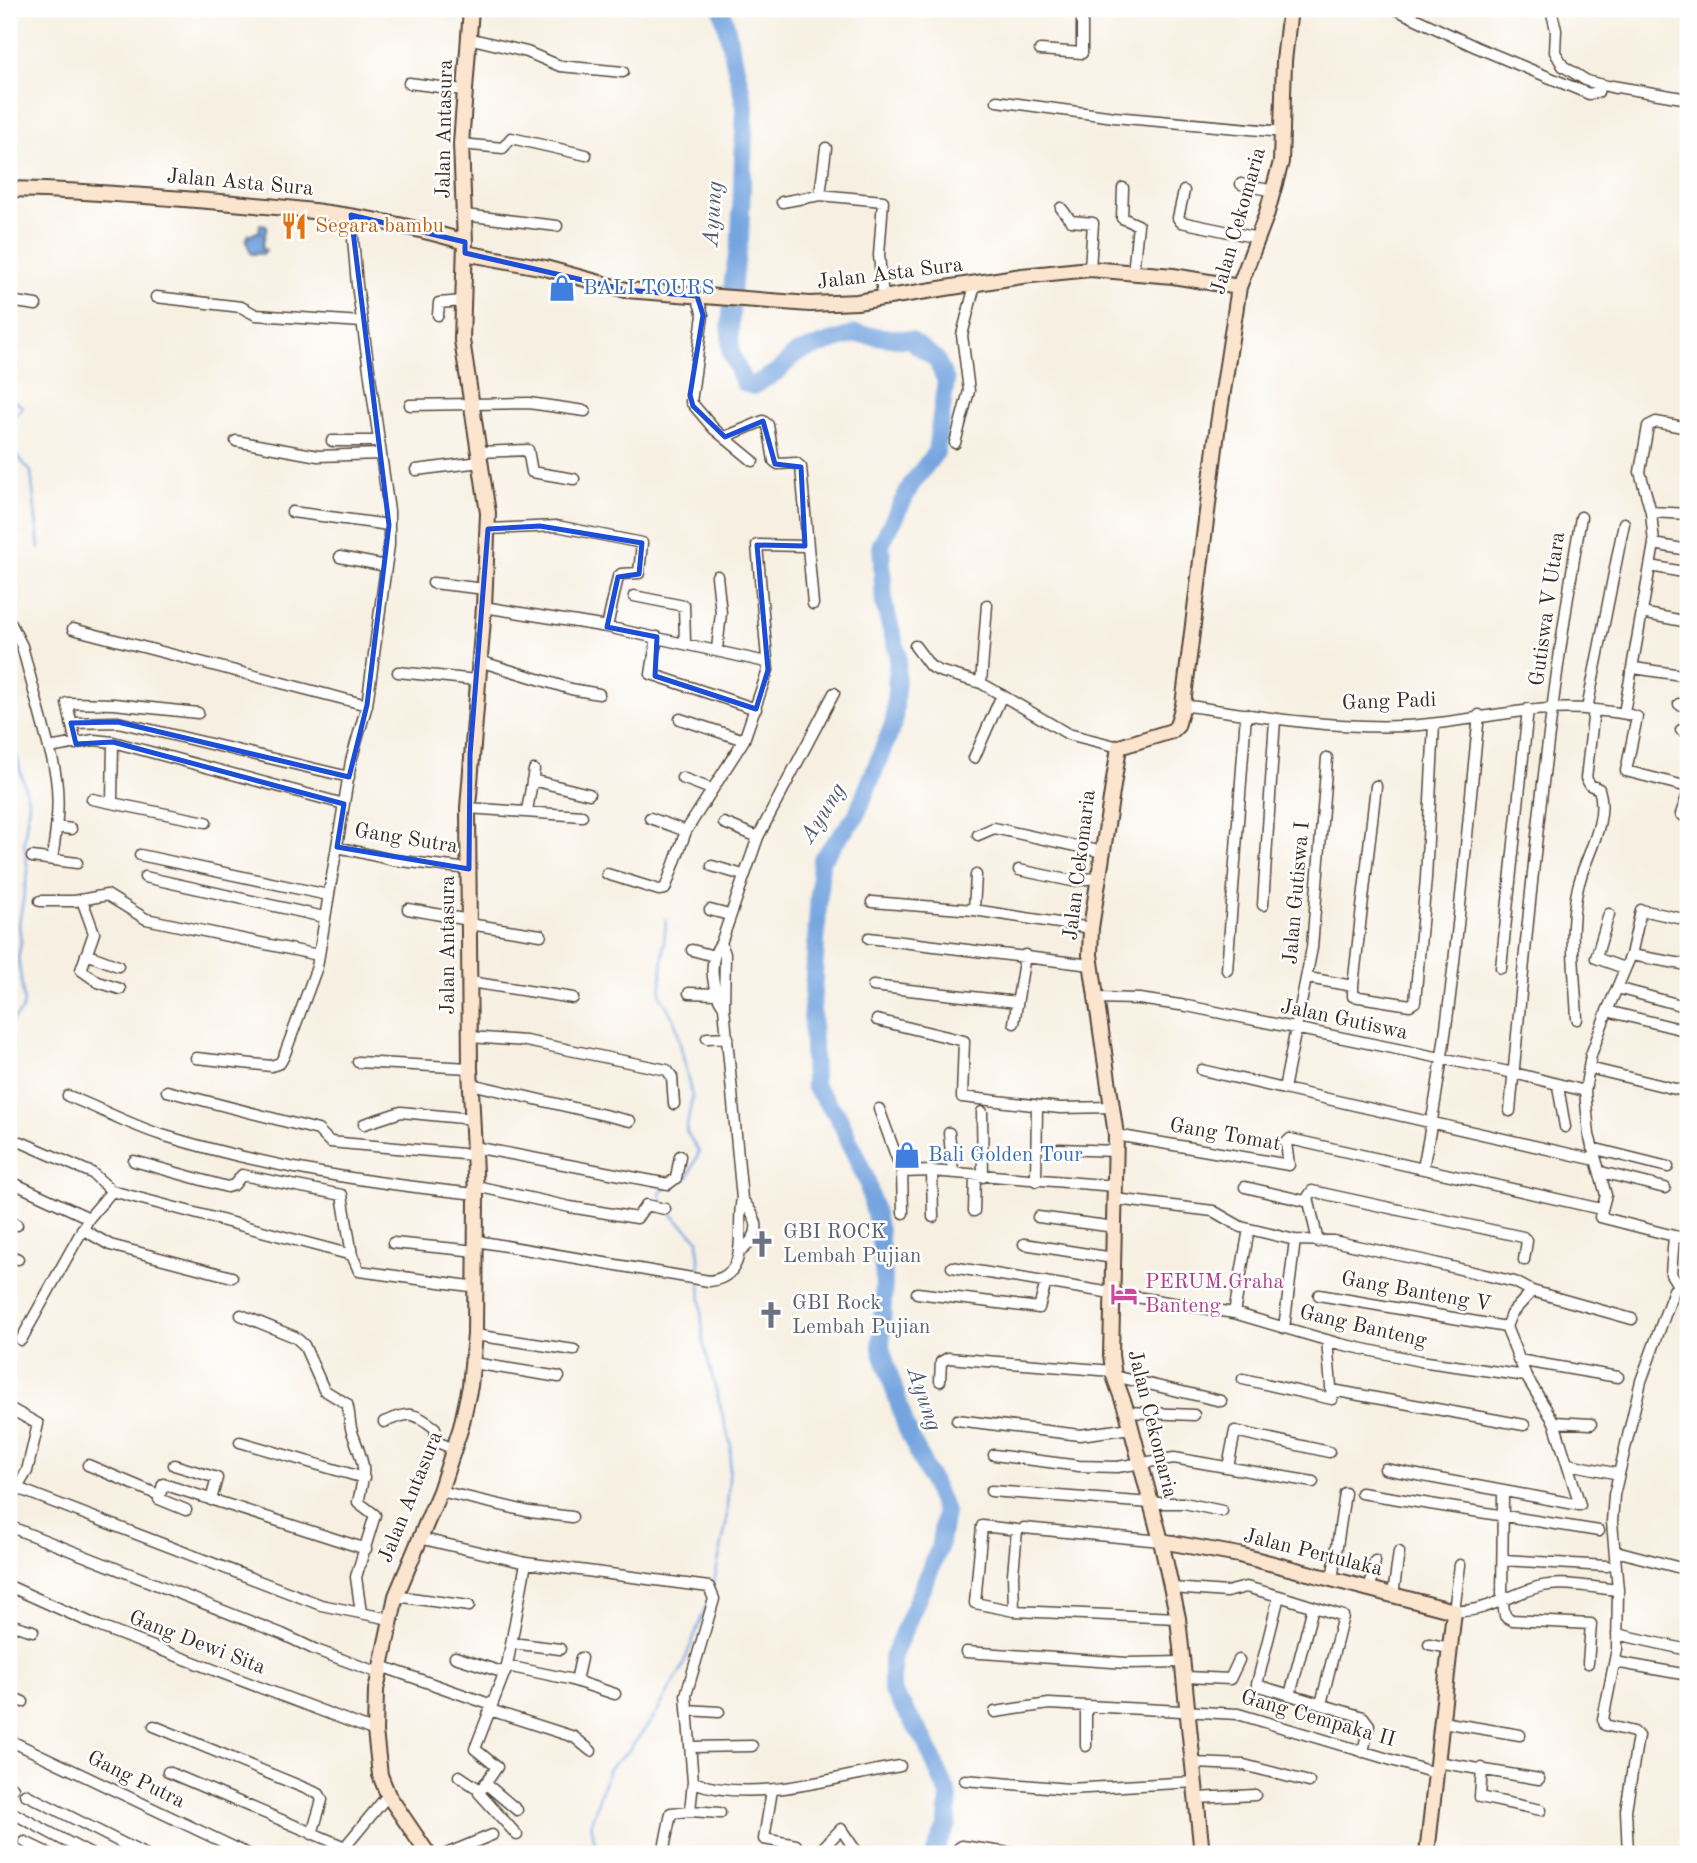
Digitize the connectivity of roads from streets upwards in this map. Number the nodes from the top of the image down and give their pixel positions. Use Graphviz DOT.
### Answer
graph roads {
  1 [pos="471,9"];
  2 [pos="1082,9"];
  3 [pos="1290,9"];
  4 [pos="1395,9"];
  5 [pos="1551,9"];
  6 [pos="468,38"];
  7 [pos="1040,50"];
  8 [pos="623,72"];
  9 [pos="409,83"];
  10 [pos="1609,86"];
  11 [pos="463,90"];
  12 [pos="1688,99"];
  13 [pos="997,101"];
  14 [pos="1283,132"];
  15 [pos="461,144"];
  16 [pos="826,148"];
  17 [pos="586,155"];
  18 [pos="1241,184"];
  19 [pos="9,188"];
  20 [pos="1123,188"];
  21 [pos="1184,191"];
  22 [pos="1273,191"];
  23 [pos="820,195"];
  24 [pos="782,202"];
  25 [pos="1061,208"];
  26 [pos="351,215"];
  27 [pos="464,215"];
  28 [pos="556,226"];
  29 [pos="1258,238"];
  30 [pos="465,248"];
  31 [pos="1090,269"];
  32 [pos="1133,273"];
  33 [pos="975,285"];
  34 [pos="1239,287"];
  35 [pos="156,296"];
  36 [pos="697,296"];
  37 [pos="883,299"];
  38 [pos="9,301"];
  39 [pos="463,301"];
  40 [pos="36,305"];
  41 [pos="438,315"];
  42 [pos="362,322"];
  43 [pos="470,402"];
  44 [pos="410,405"];
  45 [pos="586,411"];
  46 [pos="1688,428"];
  47 [pos="725,437"];
  48 [pos="236,441"];
  49 [pos="332,441"];
  50 [pos="377,441"];
  51 [pos="955,443"];
  52 [pos="380,454"];
  53 [pos="479,457"];
  54 [pos="753,461"];
  55 [pos="416,470"];
  56 [pos="574,479"];
  57 [pos="292,512"];
  58 [pos="1651,513"];
  59 [pos="1688,514"];
  60 [pos="1581,517"];
  61 [pos="1624,523"];
  62 [pos="389,525"];
  63 [pos="488,529"];
  64 [pos="1654,544"];
  65 [pos="805,546"];
  66 [pos="1688,550"];
  67 [pos="340,557"];
  68 [pos="386,566"];
  69 [pos="1651,566"];
  70 [pos="1688,573"];
  71 [pos="718,576"];
  72 [pos="433,583"];
  73 [pos="485,589"];
  74 [pos="634,596"];
  75 [pos="813,604"];
  76 [pos="987,605"];
  77 [pos="484,607"];
  78 [pos="1642,613"];
  79 [pos="1688,622"];
  80 [pos="11,624"];
  81 [pos="607,627"];
  82 [pos="73,629"];
  83 [pos="657,637"];
  84 [pos="685,642"];
  85 [pos="915,646"];
  86 [pos="717,649"];
  87 [pos="479,661"];
  88 [pos="766,662"];
  89 [pos="1634,668"];
  90 [pos="398,672"];
  91 [pos="1688,676"];
  92 [pos="477,680"];
  93 [pos="981,683"];
  94 [pos="834,693"];
  95 [pos="599,694"];
  96 [pos="1002,695"];
  97 [pos="367,705"];
  98 [pos="1183,705"];
  99 [pos="1554,707"];
  100 [pos="756,709"];
  101 [pos="1528,709"];
  102 [pos="1591,710"];
  103 [pos="198,713"];
  104 [pos="1624,713"];
  105 [pos="1246,714"];
  106 [pos="1479,715"];
  107 [pos="680,719"];
  108 [pos="1275,719"];
  109 [pos="72,723"];
  110 [pos="1434,724"];
  111 [pos="744,740"];
  112 [pos="113,742"];
  113 [pos="76,744"];
  114 [pos="1119,747"];
  115 [pos="49,748"];
  116 [pos="974,758"];
  117 [pos="1328,758"];
  118 [pos="349,777"];
  119 [pos="682,778"];
  120 [pos="1376,786"];
  121 [pos="1688,787"];
  122 [pos="711,789"];
  123 [pos="589,794"];
  124 [pos="1688,794"];
  125 [pos="92,799"];
  126 [pos="112,802"];
  127 [pos="344,804"];
  128 [pos="468,808"];
  129 [pos="527,811"];
  130 [pos="582,816"];
  131 [pos="650,818"];
  132 [pos="1688,819"];
  133 [pos="206,822"];
  134 [pos="724,823"];
  135 [pos="57,827"];
  136 [pos="71,828"];
  137 [pos="686,831"];
  138 [pos="978,835"];
  139 [pos="758,838"];
  140 [pos="337,847"];
  141 [pos="1102,852"];
  142 [pos="140,855"];
  143 [pos="32,858"];
  144 [pos="52,859"];
  145 [pos="77,863"];
  146 [pos="712,866"];
  147 [pos="469,869"];
  148 [pos="1019,870"];
  149 [pos="607,874"];
  150 [pos="976,874"];
  151 [pos="743,876"];
  152 [pos="145,877"];
  153 [pos="1097,878"];
  154 [pos="328,895"];
  155 [pos="82,900"];
  156 [pos="40,901"];
  157 [pos="872,902"];
  158 [pos="1263,905"];
  159 [pos="408,909"];
  160 [pos="710,910"];
  161 [pos="974,910"];
  162 [pos="1609,914"];
  163 [pos="729,915"];
  164 [pos="324,917"];
  165 [pos="1688,920"];
  166 [pos="469,922"];
  167 [pos="1091,928"];
  168 [pos="541,935"];
  169 [pos="869,938"];
  170 [pos="721,943"];
  171 [pos="692,950"];
  172 [pos="86,954"];
  173 [pos="318,955"];
  174 [pos="1025,955"];
  175 [pos="1631,955"];
  176 [pos="714,956"];
  177 [pos="1091,965"];
  178 [pos="1688,965"];
  179 [pos="118,966"];
  180 [pos="1501,968"];
  181 [pos="1624,968"];
  182 [pos="1227,970"];
  183 [pos="1308,978"];
  184 [pos="470,982"];
  185 [pos="873,986"];
  186 [pos="1353,986"];
  187 [pos="1617,988"];
  188 [pos="120,989"];
  189 [pos="689,993"];
  190 [pos="716,995"];
  191 [pos="573,998"];
  192 [pos="1094,998"];
  193 [pos="1017,1002"];
  194 [pos="724,1007"];
  195 [pos="1688,1007"];
  196 [pos="1607,1012"];
  197 [pos="1577,1019"];
  198 [pos="877,1020"];
  199 [pos="1014,1023"];
  200 [pos="1296,1029"];
  201 [pos="1688,1031"];
  202 [pos="470,1037"];
  203 [pos="728,1037"];
  204 [pos="707,1038"];
  205 [pos="196,1058"];
  206 [pos="1443,1060"];
  207 [pos="358,1062"];
  208 [pos="470,1068"];
  209 [pos="1589,1068"];
  210 [pos="1202,1070"];
  211 [pos="1514,1073"];
  212 [pos="471,1084"];
  213 [pos="1558,1086"];
  214 [pos="1284,1089"];
  215 [pos="167,1091"];
  216 [pos="1585,1091"];
  217 [pos="1688,1091"];
  218 [pos="68,1096"];
  219 [pos="674,1104"];
  220 [pos="1037,1106"];
  221 [pos="1114,1107"];
  222 [pos="879,1108"];
  223 [pos="1510,1111"];
  224 [pos="982,1112"];
  225 [pos="473,1119"];
  226 [pos="630,1121"];
  227 [pos="364,1124"];
  228 [pos="1432,1124"];
  229 [pos="1564,1127"];
  230 [pos="949,1133"];
  231 [pos="1116,1135"];
  232 [pos="21,1142"];
  233 [pos="1592,1148"];
  234 [pos="1059,1149"];
  235 [pos="474,1151"];
  236 [pos="1116,1151"];
  237 [pos="680,1156"];
  238 [pos="1596,1160"];
  239 [pos="134,1161"];
  240 [pos="1668,1167"];
  241 [pos="1423,1168"];
  242 [pos="932,1171"];
  243 [pos="902,1172"];
  244 [pos="953,1172"];
  245 [pos="1601,1172"];
  246 [pos="979,1177"];
  247 [pos="9,1181"];
  248 [pos="1036,1181"];
  249 [pos="1245,1187"];
  250 [pos="1665,1188"];
  251 [pos="476,1190"];
  252 [pos="112,1191"];
  253 [pos="1115,1193"];
  254 [pos="742,1199"];
  255 [pos="1309,1202"];
  256 [pos="665,1209"];
  257 [pos="1601,1209"];
  258 [pos="974,1211"];
  259 [pos="903,1213"];
  260 [pos="933,1217"];
  261 [pos="1038,1217"];
  262 [pos="89,1218"];
  263 [pos="1688,1223"];
  264 [pos="1115,1227"];
  265 [pos="82,1229"];
  266 [pos="1249,1229"];
  267 [pos="1682,1238"];
  268 [pos="1294,1240"];
  269 [pos="1318,1242"];
  270 [pos="393,1243"];
  271 [pos="1024,1244"];
  272 [pos="477,1246"];
  273 [pos="741,1250"];
  274 [pos="352,1255"];
  275 [pos="1113,1258"];
  276 [pos="1524,1260"];
  277 [pos="952,1267"];
  278 [pos="232,1278"];
  279 [pos="1046,1282"];
  280 [pos="1688,1284"];
  281 [pos="477,1287"];
  282 [pos="1674,1290"];
  283 [pos="1532,1291"];
  284 [pos="1111,1292"];
  285 [pos="917,1293"];
  286 [pos="1320,1295"];
  287 [pos="1234,1313"];
  288 [pos="241,1315"];
  289 [pos="1632,1319"];
  290 [pos="1506,1327"];
  291 [pos="1284,1328"];
  292 [pos="475,1335"];
  293 [pos="21,1340"];
  294 [pos="1326,1340"];
  295 [pos="574,1350"];
  296 [pos="1518,1360"];
  297 [pos="473,1363"];
  298 [pos="1113,1373"];
  299 [pos="1526,1376"];
  300 [pos="559,1377"];
  301 [pos="1618,1377"];
  302 [pos="1242,1379"];
  303 [pos="940,1381"];
  304 [pos="1332,1390"];
  305 [pos="1221,1401"];
  306 [pos="9,1408"];
  307 [pos="1127,1412"];
  308 [pos="1194,1415"];
  309 [pos="957,1420"];
  310 [pos="384,1422"];
  311 [pos="1554,1422"];
  312 [pos="1591,1424"];
  313 [pos="1524,1425"];
  314 [pos="1131,1428"];
  315 [pos="240,1442"];
  316 [pos="454,1449"];
  317 [pos="1329,1452"];
  318 [pos="994,1455"];
  319 [pos="1140,1462"];
  320 [pos="1569,1464"];
  321 [pos="88,1465"];
  322 [pos="174,1465"];
  323 [pos="1228,1467"];
  324 [pos="1385,1469"];
  325 [pos="1619,1474"];
  326 [pos="364,1478"];
  327 [pos="1313,1482"];
  328 [pos="13,1487"];
  329 [pos="440,1491"];
  330 [pos="991,1491"];
  331 [pos="1345,1493"];
  332 [pos="1361,1493"];
  333 [pos="1503,1493"];
  334 [pos="159,1494"];
  335 [pos="211,1500"];
  336 [pos="9,1502"];
  337 [pos="1151,1503"];
  338 [pos="186,1510"];
  339 [pos="1222,1511"];
  340 [pos="572,1517"];
  341 [pos="1504,1518"];
  342 [pos="10,1525"];
  343 [pos="1024,1528"];
  344 [pos="1599,1531"];
  345 [pos="419,1538"];
  346 [pos="1161,1541"];
  347 [pos="366,1549"];
  348 [pos="1616,1551"];
  349 [pos="1399,1552"];
  350 [pos="1503,1560"];
  351 [pos="1375,1561"];
  352 [pos="526,1563"];
  353 [pos="1460,1565"];
  354 [pos="1607,1566"];
  355 [pos="1688,1570"];
  356 [pos="1332,1580"];
  357 [pos="9,1586"];
  358 [pos="1172,1588"];
  359 [pos="1370,1589"];
  360 [pos="1618,1590"];
  361 [pos="1393,1595"];
  362 [pos="396,1596"];
  363 [pos="1279,1596"];
  364 [pos="1503,1598"];
  365 [pos="469,1606"];
  366 [pos="1313,1607"];
  367 [pos="1014,1611"];
  368 [pos="1454,1611"];
  369 [pos="361,1613"];
  370 [pos="1178,1618"];
  371 [pos="390,1619"];
  372 [pos="9,1624"];
  373 [pos="33,1631"];
  374 [pos="1617,1634"];
  375 [pos="512,1643"];
  376 [pos="1429,1644"];
  377 [pos="1450,1648"];
  378 [pos="560,1649"];
  379 [pos="1688,1650"];
  380 [pos="966,1652"];
  381 [pos="455,1657"];
  382 [pos="581,1658"];
  383 [pos="1239,1660"];
  384 [pos="1615,1662"];
  385 [pos="1588,1663"];
  386 [pos="380,1670"];
  387 [pos="506,1670"];
  388 [pos="1185,1670"];
  389 [pos="1688,1675"];
  390 [pos="576,1681"];
  391 [pos="615,1694"];
  392 [pos="1290,1695"];
  393 [pos="9,1696"];
  394 [pos="23,1702"];
  395 [pos="1321,1704"];
  396 [pos="1086,1706"];
  397 [pos="491,1707"];
  398 [pos="687,1710"];
  399 [pos="719,1712"];
  400 [pos="995,1712"];
  401 [pos="1188,1712"];
  402 [pos="1441,1721"];
  403 [pos="154,1726"];
  404 [pos="374,1731"];
  405 [pos="1520,1735"];
  406 [pos="9,1740"];
  407 [pos="752,1746"];
  408 [pos="1086,1746"];
  409 [pos="690,1747"];
  410 [pos="591,1751"];
  411 [pos="1363,1752"];
  412 [pos="1194,1763"];
  413 [pos="900,1766"];
  414 [pos="1436,1768"];
  415 [pos="1482,1768"];
  416 [pos="168,1772"];
  417 [pos="459,1776"];
  418 [pos="1539,1779"];
  419 [pos="965,1780"];
  420 [pos="693,1782"];
  421 [pos="1195,1782"];
  422 [pos="1310,1782"];
  423 [pos="482,1787"];
  424 [pos="772,1790"];
  425 [pos="24,1794"];
  426 [pos="388,1795"];
  427 [pos="1255,1795"];
  428 [pos="1197,1798"];
  429 [pos="517,1810"];
  430 [pos="1541,1810"];
  431 [pos="9,1811"];
  432 [pos="690,1811"];
  433 [pos="720,1812"];
  434 [pos="312,1834"];
  435 [pos="492,1835"];
  436 [pos="517,1835"];
  437 [pos="25,1842"];
  438 [pos="796,1845"];
  439 [pos="342,1850"];
  440 [pos="50,1854"];
  441 [pos="90,1854"];
  442 [pos="144,1854"];
  443 [pos="248,1854"];
  444 [pos="428,1854"];
  445 [pos="446,1854"];
  446 [pos="663,1854"];
  447 [pos="817,1854"];
  448 [pos="858,1854"];
  449 [pos="960,1854"];
  450 [pos="1016,1854"];
  451 [pos="1202,1854"];
  452 [pos="1427,1854"];
  453 [pos="1628,1854"];
  1 -- 6 [label="street, Jalan Antasura"];
  2 -- 7 [label="street"];
  3 -- 14 [label="street, Jalan Cekomaria"];
  4 -- 10 [label="street"];
  5 -- 10 [label="street"];
  6 -- 8 [label="street"];
  6 -- 11 [label="street, Jalan Antasura"];
  9 -- 11 [label="street"];
  10 -- 12 [label="street"];
  11 -- 15 [label="street, Jalan Antasura"];
  13 -- 14 [label="street"];
  14 -- 22 [label="street, Jalan Cekomaria"];
  15 -- 17 [label="street"];
  15 -- 27 [label="street, Jalan Antasura"];
  16 -- 23 [label="street"];
  18 -- 22 [label="street"];
  19 -- 26 [label="street, Jalan Asta Sura"];
  20 -- 32 [label="street"];
  21 -- 29 [label="street"];
  22 -- 29 [label="street, Jalan Cekomaria"];
  23 -- 24 [label="street"];
  23 -- 37 [label="street"];
  25 -- 31 [label="street"];
  26 -- 30 [label="street, Jalan Asta Sura"];
  26 -- 42 [label="street"];
  27 -- 28 [label="street"];
  27 -- 30 [label="street, Jalan Antasura"];
  29 -- 34 [label="street, Jalan Cekomaria"];
  30 -- 36 [label="street, Jalan Asta Sura"];
  30 -- 39 [label="street, Jalan Antasura"];
  31 -- 32 [label="street, Jalan Asta Sura"];
  31 -- 33 [label="street, Jalan Asta Sura"];
  32 -- 34 [label="street, Jalan Asta Sura"];
  33 -- 37 [label="street, Jalan Asta Sura"];
  33 -- 51 [label="street"];
  34 -- 98 [label="street, Jalan Cekomaria"];
  35 -- 42 [label="street"];
  36 -- 37 [label="street, Jalan Asta Sura"];
  36 -- 47 [label="street"];
  38 -- 40 [label="street"];
  39 -- 41 [label="street"];
  39 -- 43 [label="street, Jalan Antasura"];
  42 -- 50 [label="street"];
  43 -- 44 [label="street"];
  43 -- 45 [label="street"];
  43 -- 53 [label="street, Jalan Antasura"];
  46 -- 58 [label="street"];
  47 -- 54 [label="street"];
  47 -- 65 [label="street"];
  48 -- 52 [label="street"];
  49 -- 50 [label="street"];
  50 -- 52 [label="street"];
  52 -- 62 [label="street"];
  53 -- 55 [label="street"];
  53 -- 56 [label="street"];
  53 -- 63 [label="street, Jalan Antasura"];
  57 -- 62 [label="street"];
  58 -- 59 [label="street"];
  58 -- 64 [label="street"];
  60 -- 99 [label="street, Gutiswa V Utara"];
  61 -- 102 [label="street"];
  62 -- 68 [label="street"];
  63 -- 73 [label="street, Jalan Antasura"];
  63 -- 81 [label="street"];
  64 -- 66 [label="street"];
  64 -- 69 [label="street"];
  65 -- 75 [label="street"];
  65 -- 88 [label="street"];
  67 -- 68 [label="street"];
  68 -- 97 [label="street"];
  69 -- 70 [label="street"];
  69 -- 78 [label="street"];
  71 -- 86 [label="street"];
  72 -- 73 [label="street"];
  73 -- 77 [label="street, Jalan Antasura"];
  74 -- 84 [label="street"];
  76 -- 93 [label="street"];
  77 -- 81 [label="street"];
  77 -- 87 [label="street, Jalan Antasura"];
  78 -- 79 [label="street"];
  78 -- 89 [label="street"];
  80 -- 115 [label="street"];
  81 -- 83 [label="street"];
  82 -- 97 [label="street"];
  83 -- 84 [label="street"];
  83 -- 100 [label="street"];
  84 -- 86 [label="street"];
  85 -- 93 [label="street"];
  86 -- 88 [label="street"];
  87 -- 92 [label="street, Jalan Antasura"];
  87 -- 95 [label="street"];
  88 -- 100 [label="street"];
  89 -- 91 [label="street"];
  89 -- 104 [label="street"];
  90 -- 92 [label="street"];
  92 -- 128 [label="street, Jalan Antasura"];
  93 -- 96 [label="street"];
  94 -- 139 [label="street"];
  96 -- 114 [label="street"];
  96 -- 116 [label="street"];
  97 -- 118 [label="street"];
  98 -- 105 [label="street, Gang Padi"];
  98 -- 114 [label="street, Jalan Cekomaria"];
  99 -- 101 [label="street, Gang Padi"];
  99 -- 102 [label="street, Gang Padi"];
  99 -- 211 [label="street, Gutiswa V Utara"];
  100 -- 111 [label="street"];
  101 -- 106 [label="street, Gang Padi"];
  101 -- 180 [label="street"];
  102 -- 104 [label="street, Gang Padi"];
  102 -- 197 [label="street"];
  103 -- 109 [label="street"];
  104 -- 121 [label="street, Gang Padi"];
  105 -- 108 [label="street, Gang Padi"];
  105 -- 182 [label="street"];
  106 -- 108 [label="street, Gang Padi"];
  106 -- 206 [label="street"];
  107 -- 111 [label="street"];
  108 -- 158 [label="street"];
  109 -- 113 [label="street"];
  109 -- 118 [label="street"];
  110 -- 186 [label="street"];
  111 -- 122 [label="street"];
  112 -- 113 [label="street"];
  112 -- 126 [label="street"];
  112 -- 127 [label="street"];
  113 -- 115 [label="street"];
  114 -- 141 [label="street, Jalan Cekomaria"];
  115 -- 135 [label="street"];
  117 -- 183 [label="street, Jalan Gutiswa I"];
  118 -- 127 [label="street"];
  119 -- 122 [label="street"];
  120 -- 186 [label="street"];
  122 -- 137 [label="street"];
  123 -- 129 [label="street"];
  124 -- 132 [label="street"];
  125 -- 126 [label="street"];
  126 -- 133 [label="street"];
  127 -- 140 [label="street"];
  128 -- 129 [label="street"];
  128 -- 147 [label="street, Jalan Antasura"];
  129 -- 130 [label="street"];
  131 -- 137 [label="street"];
  134 -- 139 [label="street"];
  135 -- 136 [label="street"];
  135 -- 144 [label="street"];
  137 -- 149 [label="street"];
  138 -- 141 [label="street"];
  139 -- 151 [label="street"];
  140 -- 147 [label="street, Gang Sutra"];
  140 -- 154 [label="street"];
  141 -- 153 [label="street, Jalan Cekomaria"];
  142 -- 154 [label="street"];
  143 -- 144 [label="street"];
  144 -- 145 [label="street"];
  146 -- 151 [label="street"];
  147 -- 166 [label="street, Jalan Antasura"];
  148 -- 153 [label="street"];
  150 -- 161 [label="street"];
  151 -- 163 [label="street"];
  152 -- 164 [label="street"];
  153 -- 167 [label="street, Jalan Cekomaria"];
  154 -- 164 [label="street"];
  155 -- 156 [label="street"];
  155 -- 172 [label="street"];
  155 -- 173 [label="street"];
  157 -- 161 [label="street"];
  159 -- 166 [label="street"];
  160 -- 163 [label="street"];
  161 -- 167 [label="street"];
  162 -- 181 [label="street"];
  163 -- 170 [label="street"];
  164 -- 173 [label="street"];
  165 -- 175 [label="street"];
  166 -- 168 [label="street"];
  166 -- 184 [label="street, Jalan Antasura"];
  167 -- 177 [label="street, Jalan Cekomaria"];
  169 -- 174 [label="street"];
  170 -- 176 [label="street"];
  170 -- 194 [label="street"];
  171 -- 176 [label="street"];
  172 -- 179 [label="street"];
  172 -- 188 [label="street"];
  173 -- 205 [label="street"];
  174 -- 177 [label="street"];
  174 -- 193 [label="street"];
  175 -- 178 [label="street"];
  175 -- 181 [label="street"];
  176 -- 190 [label="street"];
  177 -- 192 [label="street, Jalan Cekomaria"];
  181 -- 187 [label="street"];
  183 -- 186 [label="street"];
  183 -- 200 [label="street, Jalan Gutiswa I"];
  184 -- 191 [label="street"];
  184 -- 202 [label="street, Jalan Antasura"];
  185 -- 193 [label="street"];
  187 -- 195 [label="street"];
  187 -- 196 [label="street"];
  189 -- 190 [label="street"];
  190 -- 194 [label="street"];
  192 -- 200 [label="street, Jalan Gutiswa"];
  192 -- 221 [label="street, Jalan Cekomaria"];
  193 -- 199 [label="street"];
  194 -- 203 [label="street"];
  196 -- 201 [label="street"];
  196 -- 209 [label="street"];
  198 -- 220 [label="street"];
  200 -- 206 [label="street, Jalan Gutiswa"];
  200 -- 214 [label="street, Jalan Gutiswa I"];
  202 -- 208 [label="street, Jalan Antasura"];
  202 -- 219 [label="street"];
  203 -- 204 [label="street"];
  203 -- 254 [label="street"];
  206 -- 211 [label="street, Jalan Gutiswa"];
  206 -- 228 [label="street"];
  207 -- 208 [label="street"];
  208 -- 212 [label="street, Jalan Antasura"];
  209 -- 216 [label="street"];
  209 -- 217 [label="street"];
  210 -- 214 [label="street"];
  211 -- 213 [label="street, Jalan Gutiswa"];
  211 -- 223 [label="street, Gutiswa V Utara"];
  212 -- 225 [label="street, Jalan Antasura"];
  212 -- 226 [label="street"];
  213 -- 216 [label="street, Jalan Gutiswa"];
  213 -- 229 [label="street"];
  214 -- 228 [label="street"];
  215 -- 235 [label="street"];
  216 -- 233 [label="street"];
  218 -- 251 [label="street"];
  220 -- 221 [label="street"];
  220 -- 248 [label="street"];
  221 -- 231 [label="street, Jalan Cekomaria"];
  222 -- 243 [label="street"];
  224 -- 246 [label="street"];
  225 -- 227 [label="street"];
  225 -- 235 [label="street, Jalan Antasura"];
  228 -- 238 [label="street"];
  228 -- 241 [label="street"];
  230 -- 244 [label="street"];
  231 -- 236 [label="street, Jalan Cekomaria"];
  231 -- 241 [label="street, Gang Tomat"];
  232 -- 252 [label="street"];
  233 -- 238 [label="street"];
  233 -- 240 [label="street"];
  234 -- 236 [label="street"];
  235 -- 237 [label="street"];
  235 -- 251 [label="street, Jalan Antasura"];
  236 -- 253 [label="street, Jalan Cekomaria"];
  238 -- 245 [label="street"];
  239 -- 274 [label="street"];
  241 -- 257 [label="street"];
  242 -- 243 [label="street"];
  242 -- 244 [label="street"];
  242 -- 260 [label="street"];
  243 -- 259 [label="street"];
  244 -- 246 [label="street"];
  245 -- 250 [label="street"];
  245 -- 257 [label="street"];
  246 -- 248 [label="street"];
  246 -- 258 [label="street"];
  247 -- 262 [label="street"];
  248 -- 253 [label="street"];
  249 -- 255 [label="street"];
  251 -- 256 [label="street"];
  251 -- 272 [label="street, Jalan Antasura"];
  252 -- 262 [label="street"];
  252 -- 274 [label="street"];
  253 -- 264 [label="street, Jalan Cekomaria"];
  253 -- 266 [label="street"];
  254 -- 273 [label="street"];
  254 -- 273 [label="street"];
  255 -- 269 [label="street"];
  255 -- 276 [label="street"];
  257 -- 267 [label="street"];
  261 -- 264 [label="street"];
  262 -- 265 [label="street"];
  263 -- 267 [label="street"];
  264 -- 275 [label="street, Jalan Cekomaria"];
  265 -- 278 [label="street"];
  265 -- 293 [label="street"];
  266 -- 268 [label="street"];
  266 -- 287 [label="street"];
  267 -- 280 [label="street"];
  268 -- 269 [label="street"];
  268 -- 291 [label="street"];
  269 -- 283 [label="street"];
  270 -- 272 [label="street"];
  271 -- 275 [label="street"];
  272 -- 273 [label="street"];
  272 -- 281 [label="street, Jalan Antasura"];
  274 -- 281 [label="street"];
  275 -- 284 [label="street, Jalan Cekomaria"];
  277 -- 279 [label="street, Gang Banteng"];
  279 -- 284 [label="street, Gang Banteng"];
  279 -- 285 [label="street"];
  281 -- 292 [label="street, Jalan Antasura"];
  282 -- 325 [label="street"];
  283 -- 289 [label="street"];
  283 -- 290 [label="street"];
  284 -- 287 [label="street, Gang Banteng"];
  284 -- 298 [label="street, Jalan Cekomaria"];
  286 -- 290 [label="street, Gang Banteng V"];
  287 -- 291 [label="street, Gang Banteng"];
  288 -- 326 [label="street"];
  290 -- 296 [label="street"];
  291 -- 294 [label="street, Gang Banteng"];
  292 -- 295 [label="street"];
  292 -- 297 [label="street, Jalan Antasura"];
  294 -- 299 [label="street, Gang Banteng"];
  294 -- 304 [label="street"];
  296 -- 299 [label="street"];
  296 -- 301 [label="street"];
  297 -- 300 [label="street"];
  297 -- 316 [label="street, Jalan Antasura"];
  298 -- 303 [label="street"];
  298 -- 305 [label="street"];
  298 -- 307 [label="street, Jalan Cekomaria"];
  299 -- 311 [label="street"];
  302 -- 304 [label="street"];
  304 -- 313 [label="street"];
  306 -- 328 [label="street"];
  307 -- 308 [label="street"];
  307 -- 314 [label="street, Jalan Cekomaria"];
  309 -- 314 [label="street"];
  310 -- 316 [label="street"];
  311 -- 312 [label="street"];
  311 -- 320 [label="street"];
  314 -- 319 [label="street, Jalan Cekomaria"];
  315 -- 326 [label="street"];
  316 -- 329 [label="street, Jalan Antasura"];
  317 -- 323 [label="street"];
  318 -- 319 [label="street"];
  319 -- 323 [label="street"];
  319 -- 337 [label="street, Jalan Cekomaria"];
  320 -- 325 [label="street"];
  320 -- 333 [label="street"];
  321 -- 334 [label="street"];
  322 -- 335 [label="street"];
  323 -- 327 [label="street"];
  324 -- 333 [label="street"];
  325 -- 348 [label="street"];
  326 -- 347 [label="street"];
  328 -- 336 [label="street"];
  328 -- 369 [label="street"];
  329 -- 340 [label="street"];
  329 -- 345 [label="street, Jalan Antasura"];
  330 -- 337 [label="street"];
  331 -- 356 [label="street"];
  332 -- 341 [label="street"];
  333 -- 341 [label="street"];
  334 -- 335 [label="street"];
  334 -- 338 [label="street"];
  335 -- 347 [label="street"];
  337 -- 339 [label="street"];
  337 -- 346 [label="street, Jalan Cekomaria"];
  341 -- 344 [label="street"];
  341 -- 350 [label="street"];
  342 -- 386 [label="street"];
  343 -- 346 [label="street"];
  345 -- 352 [label="street"];
  345 -- 362 [label="street, Jalan Antasura"];
  346 -- 356 [label="street, Jalan Pertulaka"];
  346 -- 358 [label="street, Jalan Cekomaria"];
  347 -- 369 [label="street"];
  348 -- 355 [label="street"];
  348 -- 360 [label="street"];
  349 -- 361 [label="street"];
  350 -- 354 [label="street"];
  350 -- 364 [label="street"];
  351 -- 359 [label="street"];
  352 -- 375 [label="street"];
  352 -- 398 [label="street"];
  353 -- 368 [label="street"];
  356 -- 359 [label="street, Jalan Pertulaka"];
  357 -- 404 [label="street, Gang Dewi Sita"];
  358 -- 363 [label="street"];
  358 -- 370 [label="street, Jalan Cekomaria"];
  359 -- 361 [label="street, Jalan Pertulaka"];
  360 -- 364 [label="street, Jalan Pertulaka"];
  360 -- 374 [label="street"];
  361 -- 368 [label="street, Jalan Pertulaka"];
  362 -- 365 [label="street"];
  362 -- 371 [label="street, Jalan Antasura"];
  363 -- 366 [label="street"];
  363 -- 392 [label="street"];
  364 -- 368 [label="street, Jalan Pertulaka"];
  364 -- 385 [label="street"];
  366 -- 392 [label="street"];
  366 -- 395 [label="street"];
  367 -- 367 [label="street"];
  367 -- 370 [label="street"];
  368 -- 377 [label="street"];
  369 -- 371 [label="street"];
  370 -- 388 [label="street, Jalan Cekomaria"];
  371 -- 386 [label="street, Jalan Antasura"];
  372 -- 373 [label="street"];
  374 -- 379 [label="street"];
  374 -- 384 [label="street"];
  375 -- 378 [label="street"];
  375 -- 387 [label="street"];
  376 -- 377 [label="street"];
  377 -- 402 [label="street"];
  380 -- 388 [label="street"];
  381 -- 387 [label="street"];
  382 -- 390 [label="street"];
  383 -- 388 [label="street"];
  384 -- 389 [label="street"];
  384 -- 453 [label="street"];
  386 -- 397 [label="street"];
  386 -- 404 [label="street, Jalan Antasura"];
  387 -- 390 [label="street"];
  387 -- 397 [label="street"];
  388 -- 401 [label="street, Jalan Cekomaria"];
  390 -- 391 [label="street"];
  392 -- 395 [label="street"];
  393 -- 394 [label="street"];
  395 -- 411 [label="street"];
  396 -- 400 [label="street, Gang Cempaka II"];
  396 -- 401 [label="street, Gang Cempaka II"];
  396 -- 408 [label="street"];
  397 -- 410 [label="street"];
  397 -- 423 [label="street"];
  398 -- 399 [label="street"];
  398 -- 409 [label="street"];
  401 -- 411 [label="street, Gang Cempaka II"];
  401 -- 412 [label="street, Jalan Cekomaria"];
  402 -- 405 [label="street"];
  402 -- 414 [label="street"];
  403 -- 434 [label="street"];
  404 -- 426 [label="street, Jalan Antasura"];
  406 -- 443 [label="street, Gang Putra"];
  407 -- 409 [label="street"];
  409 -- 420 [label="street"];
  411 -- 414 [label="street, Gang Cempaka II"];
  412 -- 421 [label="street, Jalan Cekomaria"];
  412 -- 422 [label="street"];
  413 -- 424 [label="street"];
  414 -- 415 [label="street, Gang Cempaka II"];
  414 -- 452 [label="street"];
  415 -- 418 [label="street, Gang Cempaka II"];
  415 -- 430 [label="street"];
  416 -- 434 [label="street"];
  417 -- 423 [label="street"];
  419 -- 421 [label="street"];
  420 -- 424 [label="street"];
  420 -- 432 [label="street"];
  421 -- 428 [label="street, Jalan Cekomaria"];
  423 -- 429 [label="street"];
  423 -- 436 [label="street"];
  424 -- 438 [label="street"];
  425 -- 442 [label="street"];
  426 -- 439 [label="street"];
  426 -- 444 [label="street, Jalan Antasura"];
  427 -- 428 [label="street"];
  428 -- 451 [label="street, Jalan Cekomaria"];
  431 -- 441 [label="street"];
  432 -- 433 [label="street"];
  432 -- 446 [label="street"];
  434 -- 439 [label="street"];
  435 -- 445 [label="street"];
  437 -- 440 [label="street"];
  447 -- 448 [label="street"];
  449 -- 450 [label="street"];
}
